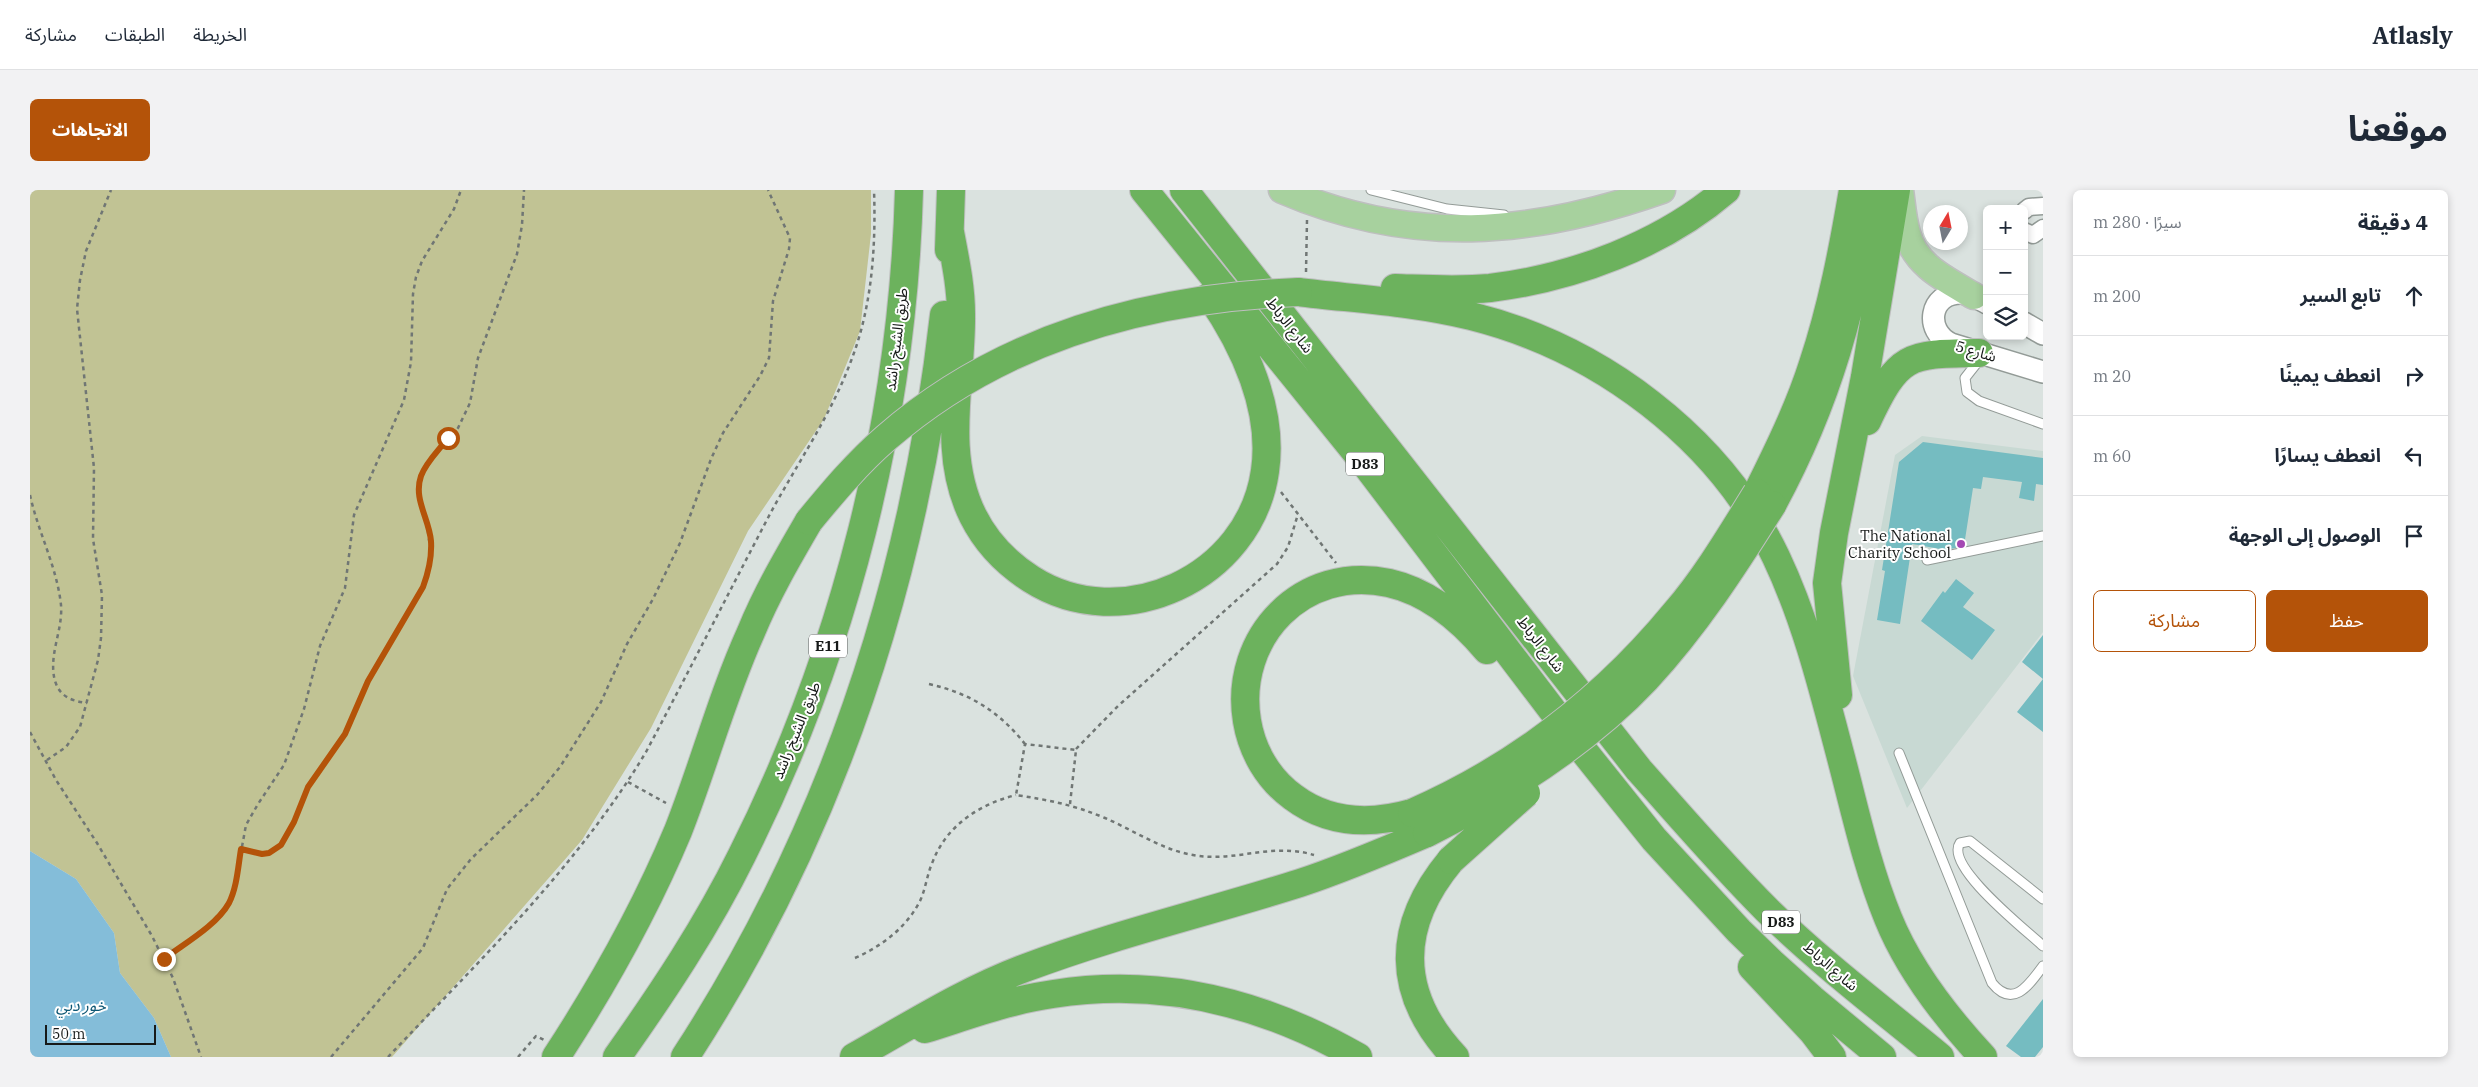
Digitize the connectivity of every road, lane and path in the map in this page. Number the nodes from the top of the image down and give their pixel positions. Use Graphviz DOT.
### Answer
graph roads {
  1 [pos="111,190"];
  2 [pos="461,190"];
  3 [pos="524,190"];
  4 [pos="768,190"];
  5 [pos="874,190"];
  6 [pos="909,190"];
  7 [pos="951,190"];
  8 [pos="1184,190"];
  9 [pos="1282,190"];
  10 [pos="1371,190"];
  11 [pos="1662,190"];
  12 [pos="1726,190"];
  13 [pos="1853,190"];
  14 [pos="1873,190"];
  15 [pos="1896,190"];
  16 [pos="1900,190"];
  17 [pos="1144,191"];
  18 [pos="2043,206"];
  19 [pos="2028,208"];
  20 [pos="1564,218"];
  21 [pos="2043,228"];
  22 [pos="1306,230"];
  23 [pos="950,232"];
  24 [pos="2028,233"];
  25 [pos="1302,285"];
  26 [pos="1980,300"];
  27 [pos="2028,326"];
  28 [pos="2043,334"];
  29 [pos="1982,354"];
  30 [pos="2043,372"];
  31 [pos="2043,424"];
  32 [pos="1848,460"];
  33 [pos="1265,471"];
  34 [pos="30,495"];
  35 [pos="1765,499"];
  36 [pos="1298,514"];
  37 [pos="2043,536"];
  38 [pos="1927,560"];
  39 [pos="1348,580"];
  40 [pos="929,684"];
  41 [pos="87,703"];
  42 [pos="1619,704"];
  43 [pos="30,732"];
  44 [pos="1025,744"];
  45 [pos="1578,744"];
  46 [pos="1076,750"];
  47 [pos="1899,753"];
  48 [pos="47,760"];
  49 [pos="628,782"];
  50 [pos="1016,795"];
  51 [pos="1852,800"];
  52 [pos="667,804"];
  53 [pos="1070,804"];
  54 [pos="1419,823"];
  55 [pos="1654,839"];
  56 [pos="241,849"];
  57 [pos="1344,867"];
  58 [pos="2043,899"];
  59 [pos="2043,946"];
  60 [pos="855,958"];
  61 [pos="164,959"];
  62 [pos="2043,966"];
  63 [pos="550,1048"];
  64 [pos="865,1051"];
  65 [pos="1356,1056"];
  66 [pos="201,1057"];
  67 [pos="330,1057"];
  68 [pos="388,1057"];
  69 [pos="518,1057"];
  70 [pos="617,1057"];
  71 [pos="684,1057"];
  72 [pos="1454,1057"];
  73 [pos="1832,1057"];
  74 [pos="1882,1057"];
  75 [pos="1940,1057"];
  76 [pos="1983,1057"];
  1 -- 41 [label="path"];
  2 -- 56 [label="path"];
  3 -- 56 [label="path"];
  4 -- 67 [label="path"];
  5 -- 49 [label="path"];
  6 -- 70 [label="highway, طريق الشيخ راشد / E11"];
  7 -- 23 [label="highway"];
  8 -- 75 [label="highway, شارع الرباط / D83"];
  9 -- 20 [label="main road"];
  10 -- 20 [label="lane"];
  11 -- 20 [label="main road"];
  12 -- 25 [label="highway"];
  13 -- 35 [label="highway"];
  14 -- 35 [label="highway"];
  15 -- 32 [label="highway"];
  16 -- 26 [label="main road"];
  17 -- 33 [label="highway"];
  17 -- 45 [label="highway, شارع الرباط / D83"];
  18 -- 19 [label="street"];
  21 -- 24 [label="street"];
  22 -- 25 [label="path"];
  23 -- 33 [label="highway"];
  23 -- 71 [label="highway"];
  25 -- 51 [label="highway"];
  25 -- 63 [label="highway, bridge"];
  26 -- 29 [label="street, شارع 5"];
  27 -- 28 [label="street"];
  29 -- 30 [label="street, شارع 5"];
  29 -- 31 [label="lane"];
  29 -- 32 [label="highway"];
  32 -- 51 [label="highway"];
  33 -- 36 [label="path"];
  34 -- 41 [label="path"];
  35 -- 42 [label="highway, bridge"];
  35 -- 54 [label="highway, bridge"];
  36 -- 39 [label="path"];
  36 -- 46 [label="path"];
  37 -- 38 [label="lane"];
  39 -- 45 [label="highway"];
  39 -- 54 [label="highway"];
  40 -- 44 [label="path"];
  41 -- 48 [label="path"];
  42 -- 54 [label="highway, bridge"];
  42 -- 72 [label="highway, bridge"];
  43 -- 48 [label="path"];
  44 -- 46 [label="path"];
  44 -- 50 [label="path"];
  45 -- 55 [label="highway, شارع الرباط / D83"];
  46 -- 53 [label="path"];
  47 -- 62 [label="lane"];
  48 -- 61 [label="path"];
  49 -- 52 [label="path"];
  49 -- 68 [label="path"];
  50 -- 53 [label="path"];
  50 -- 60 [label="path"];
  51 -- 76 [label="highway"];
  53 -- 57 [label="path"];
  54 -- 57 [label="highway"];
  55 -- 73 [label="highway"];
  55 -- 74 [label="highway, شارع الرباط / D83"];
  56 -- 61 [label="path"];
  57 -- 64 [label="highway"];
  58 -- 59 [label="lane"];
  61 -- 66 [label="path"];
  63 -- 69 [label="path"];
  64 -- 65 [label="highway"];
}
